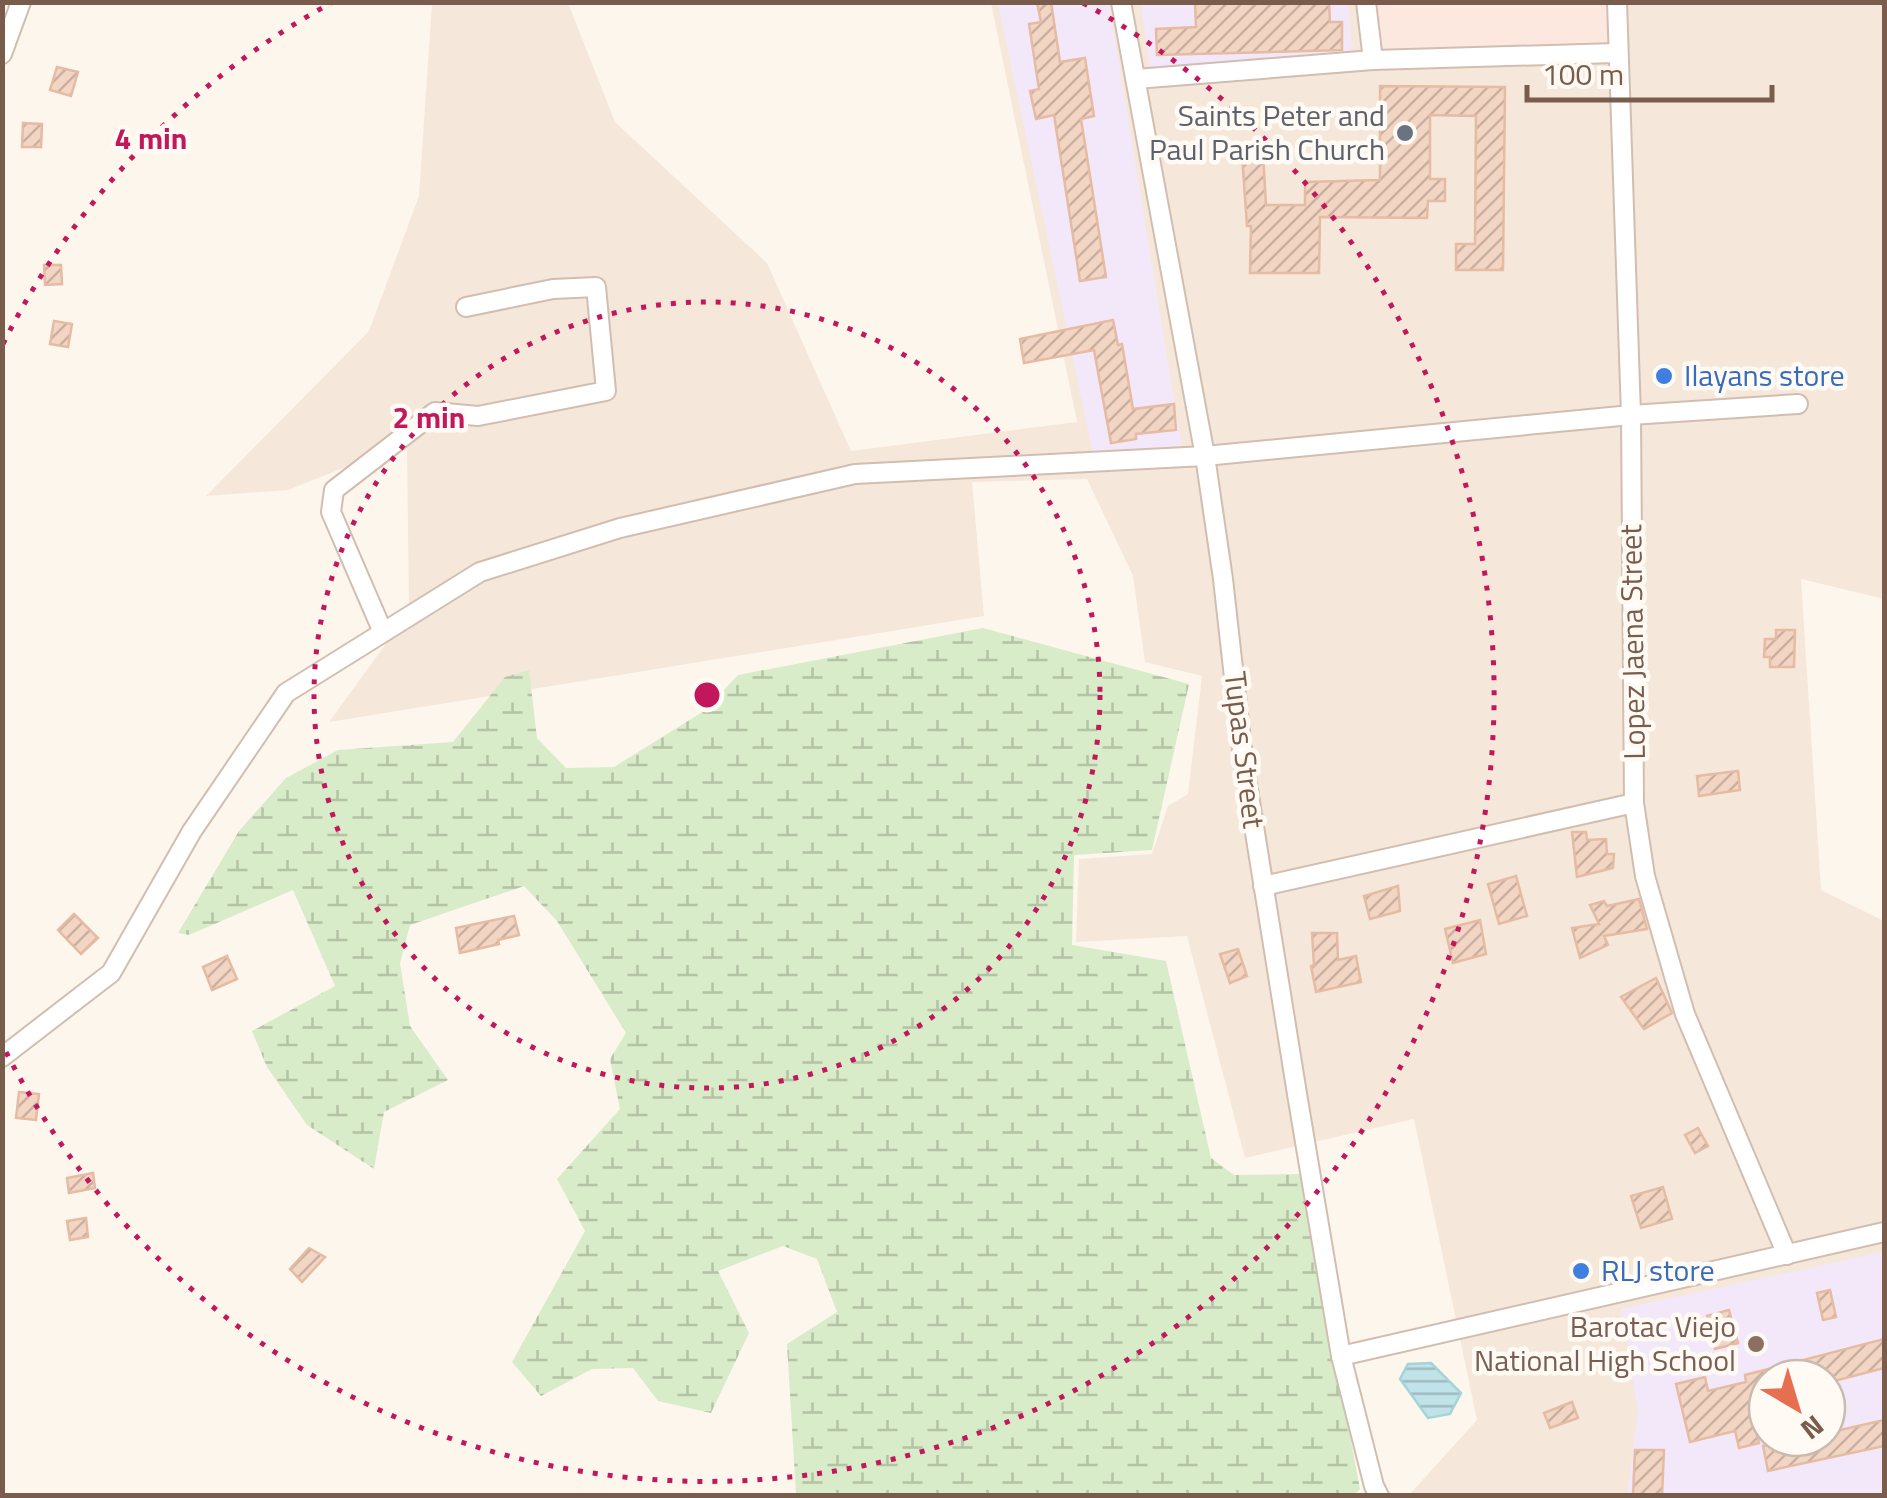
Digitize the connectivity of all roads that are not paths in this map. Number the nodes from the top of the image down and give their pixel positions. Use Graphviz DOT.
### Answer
graph roads {
  1 [pos="21,2"];
  2 [pos="1121,2"];
  3 [pos="1366,2"];
  4 [pos="1617,2"];
  5 [pos="2,54"];
  6 [pos="1616,54"];
  7 [pos="1373,60"];
  8 [pos="1136,78"];
  9 [pos="466,306"];
  10 [pos="1798,404"];
  11 [pos="1630,415"];
  12 [pos="1205,456"];
  13 [pos="382,630"];
  14 [pos="1634,803"];
  15 [pos="1262,886"];
  16 [pos="2,1057"];
  17 [pos="1884,1232"];
  18 [pos="1786,1256"];
  19 [pos="1341,1356"];
  20 [pos="1372,1492"];
  1 -- 5 [label="street"];
  2 -- 8 [label="street, Tupas Street"];
  3 -- 7 [label="street"];
  4 -- 6 [label="street, Lopez Jaena Street"];
  6 -- 7 [label="street"];
  6 -- 11 [label="street, Lopez Jaena Street"];
  7 -- 8 [label="street"];
  8 -- 12 [label="street, Tupas Street"];
  9 -- 13 [label="street"];
  10 -- 11 [label="street"];
  11 -- 12 [label="street"];
  11 -- 14 [label="street, Lopez Jaena Street"];
  12 -- 13 [label="street"];
  12 -- 15 [label="street, Tupas Street"];
  13 -- 16 [label="street"];
  14 -- 15 [label="street"];
  14 -- 18 [label="street, Lopez Jaena Street"];
  15 -- 19 [label="street, Tupas Street"];
  17 -- 18 [label="street"];
  18 -- 19 [label="street"];
  19 -- 20 [label="street, Tupas Street"];
}
